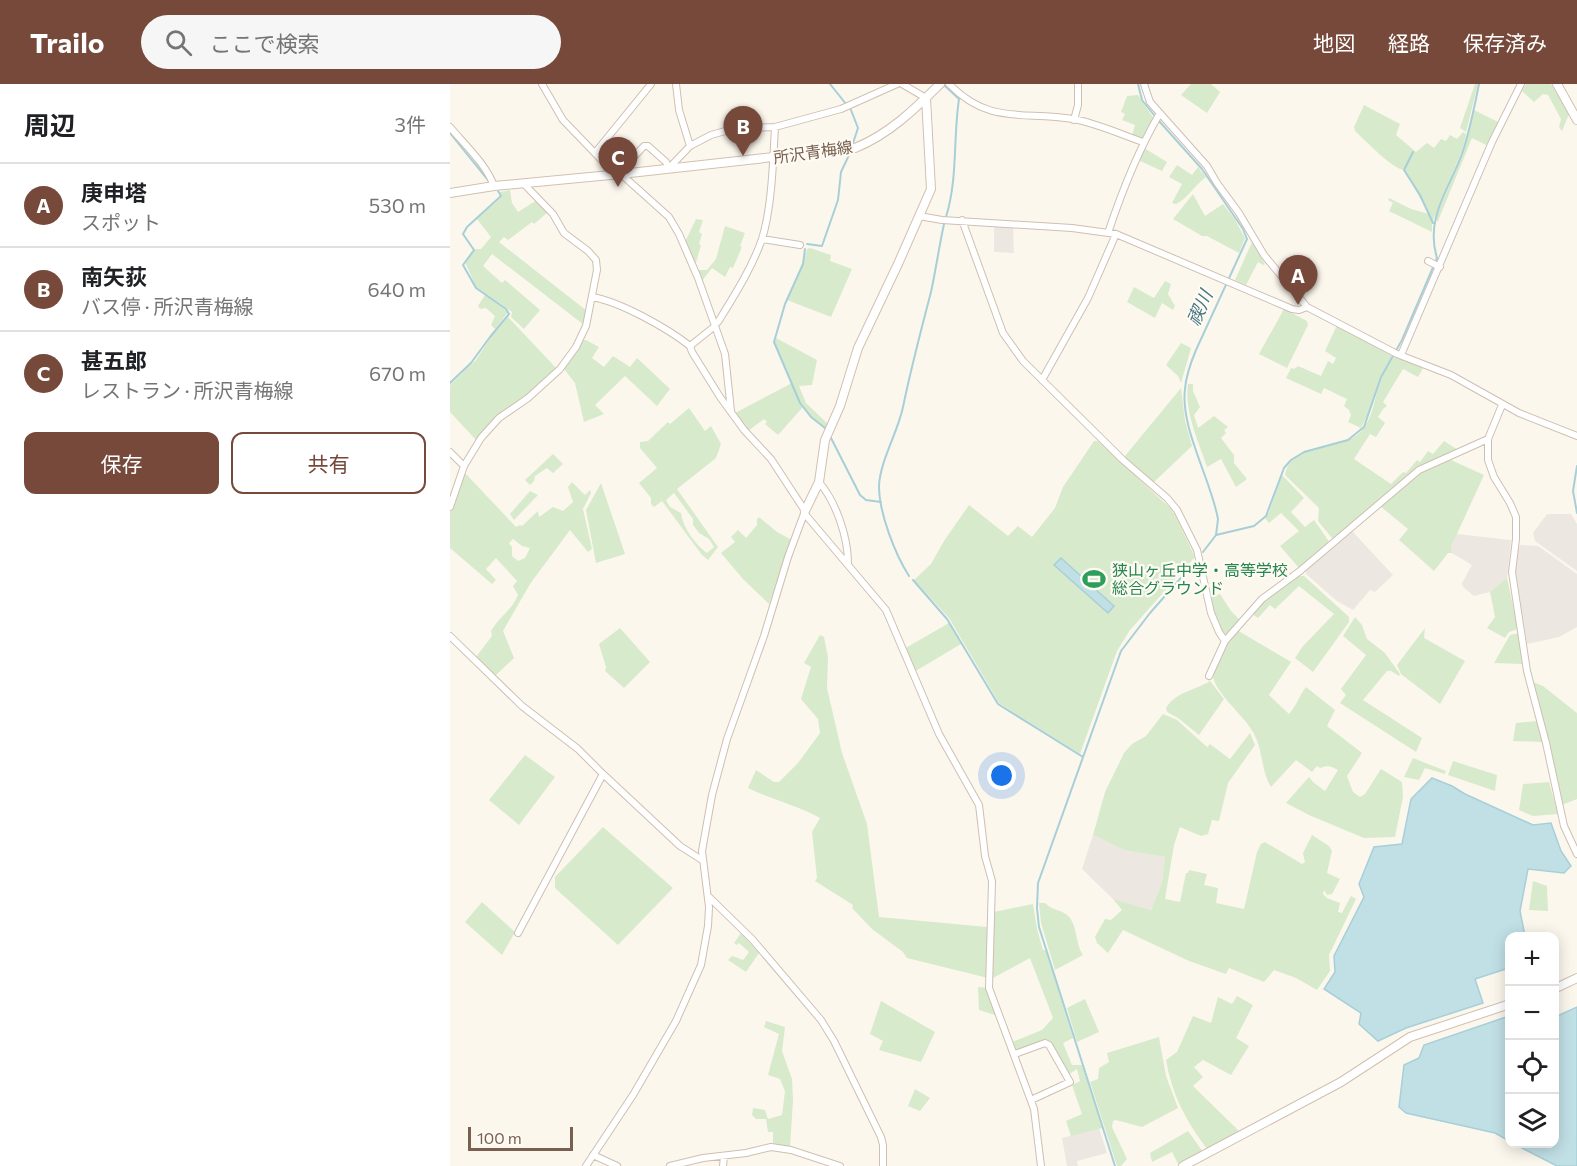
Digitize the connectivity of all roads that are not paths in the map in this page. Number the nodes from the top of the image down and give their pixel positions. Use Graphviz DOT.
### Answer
graph roads {
  1 [pos="542,84"];
  2 [pos="651,84"];
  3 [pos="676,84"];
  4 [pos="900,84"];
  5 [pos="943,84"];
  6 [pos="1078,84"];
  7 [pos="1144,84"];
  8 [pos="1521,84"];
  9 [pos="1557,84"];
  10 [pos="926,98"];
  11 [pos="1160,113"];
  12 [pos="1074,120"];
  13 [pos="1577,120"];
  14 [pos="775,127"];
  15 [pos="450,128"];
  16 [pos="1143,142"];
  17 [pos="690,146"];
  18 [pos="595,153"];
  19 [pos="774,158"];
  20 [pos="669,168"];
  21 [pos="622,174"];
  22 [pos="524,184"];
  23 [pos="494,186"];
  24 [pos="450,194"];
  25 [pos="919,216"];
  26 [pos="962,220"];
  27 [pos="1108,233"];
  28 [pos="1116,234"];
  29 [pos="762,239"];
  30 [pos="800,245"];
  31 [pos="1428,261"];
  32 [pos="1438,266"];
  33 [pos="592,297"];
  34 [pos="1307,307"];
  35 [pos="715,324"];
  36 [pos="690,346"];
  37 [pos="1399,355"];
  38 [pos="1042,380"];
  39 [pos="1502,405"];
  40 [pos="731,411"];
  41 [pos="1577,436"];
  42 [pos="1488,439"];
  43 [pos="450,452"];
  44 [pos="464,466"];
  45 [pos="819,482"];
  46 [pos="450,507"];
  47 [pos="805,512"];
  48 [pos="848,563"];
  49 [pos="450,636"];
  50 [pos="1225,640"];
  51 [pos="1209,676"];
  52 [pos="603,774"];
  53 [pos="1577,854"];
  54 [pos="702,860"];
  55 [pos="709,897"];
  56 [pos="518,933"];
  57 [pos="1577,978"];
  58 [pos="1559,987"];
  59 [pos="1505,1005"];
  60 [pos="1015,1054"];
  61 [pos="1031,1100"];
  62 [pos="593,1155"];
  63 [pos="724,1156"];
  64 [pos="586,1166"];
  65 [pos="617,1166"];
  66 [pos="670,1166"];
  67 [pos="723,1166"];
  68 [pos="840,1166"];
  69 [pos="883,1166"];
  70 [pos="1041,1166"];
  71 [pos="1183,1166"];
  1 -- 18 [label="street"];
  2 -- 18 [label="street"];
  3 -- 17 [label="street"];
  4 -- 10 [label="street"];
  4 -- 14 [label="street"];
  5 -- 10 [label="street, 所沢青梅線"];
  5 -- 12 [label="street"];
  6 -- 12 [label="street"];
  7 -- 11 [label="street"];
  8 -- 32 [label="street"];
  9 -- 13 [label="street"];
  10 -- 19 [label="street, 所沢青梅線"];
  10 -- 25 [label="street"];
  11 -- 16 [label="street"];
  11 -- 34 [label="street"];
  12 -- 16 [label="street"];
  14 -- 17 [label="street"];
  14 -- 19 [label="street"];
  15 -- 23 [label="street"];
  16 -- 27 [label="street"];
  17 -- 20 [label="street"];
  18 -- 21 [label="street"];
  19 -- 20 [label="street, 所沢青梅線"];
  19 -- 29 [label="street"];
  20 -- 21 [label="street, 所沢青梅線"];
  20 -- 21 [label="street"];
  21 -- 22 [label="street, 所沢青梅線"];
  21 -- 35 [label="street"];
  22 -- 23 [label="street, 所沢青梅線"];
  22 -- 33 [label="street"];
  23 -- 24 [label="street, 所沢青梅線"];
  25 -- 26 [label="street"];
  25 -- 45 [label="street"];
  26 -- 27 [label="street"];
  26 -- 38 [label="street"];
  27 -- 28 [label="street"];
  28 -- 34 [label="street"];
  28 -- 38 [label="street"];
  29 -- 30 [label="street"];
  29 -- 35 [label="street"];
  31 -- 32 [label="street"];
  32 -- 37 [label="street"];
  33 -- 36 [label="street"];
  33 -- 44 [label="street"];
  34 -- 37 [label="street"];
  35 -- 36 [label="street"];
  35 -- 40 [label="street"];
  36 -- 40 [label="street"];
  37 -- 39 [label="street"];
  38 -- 50 [label="street"];
  39 -- 41 [label="street"];
  39 -- 42 [label="street"];
  40 -- 47 [label="street"];
  42 -- 50 [label="street"];
  42 -- 53 [label="street"];
  43 -- 44 [label="street"];
  44 -- 46 [label="street"];
  45 -- 47 [label="street"];
  45 -- 48 [label="street"];
  47 -- 48 [label="street"];
  47 -- 54 [label="street"];
  48 -- 60 [label="street"];
  49 -- 52 [label="street"];
  50 -- 51 [label="street"];
  52 -- 54 [label="street"];
  52 -- 56 [label="street"];
  54 -- 55 [label="street"];
  55 -- 62 [label="street"];
  55 -- 69 [label="street"];
  57 -- 58 [label="street"];
  59 -- 71 [label="street"];
  60 -- 61 [label="street"];
  60 -- 61 [label="street"];
  61 -- 70 [label="street"];
  62 -- 64 [label="street"];
  62 -- 65 [label="street"];
  63 -- 66 [label="street"];
  63 -- 67 [label="street"];
  63 -- 68 [label="street"];
}
